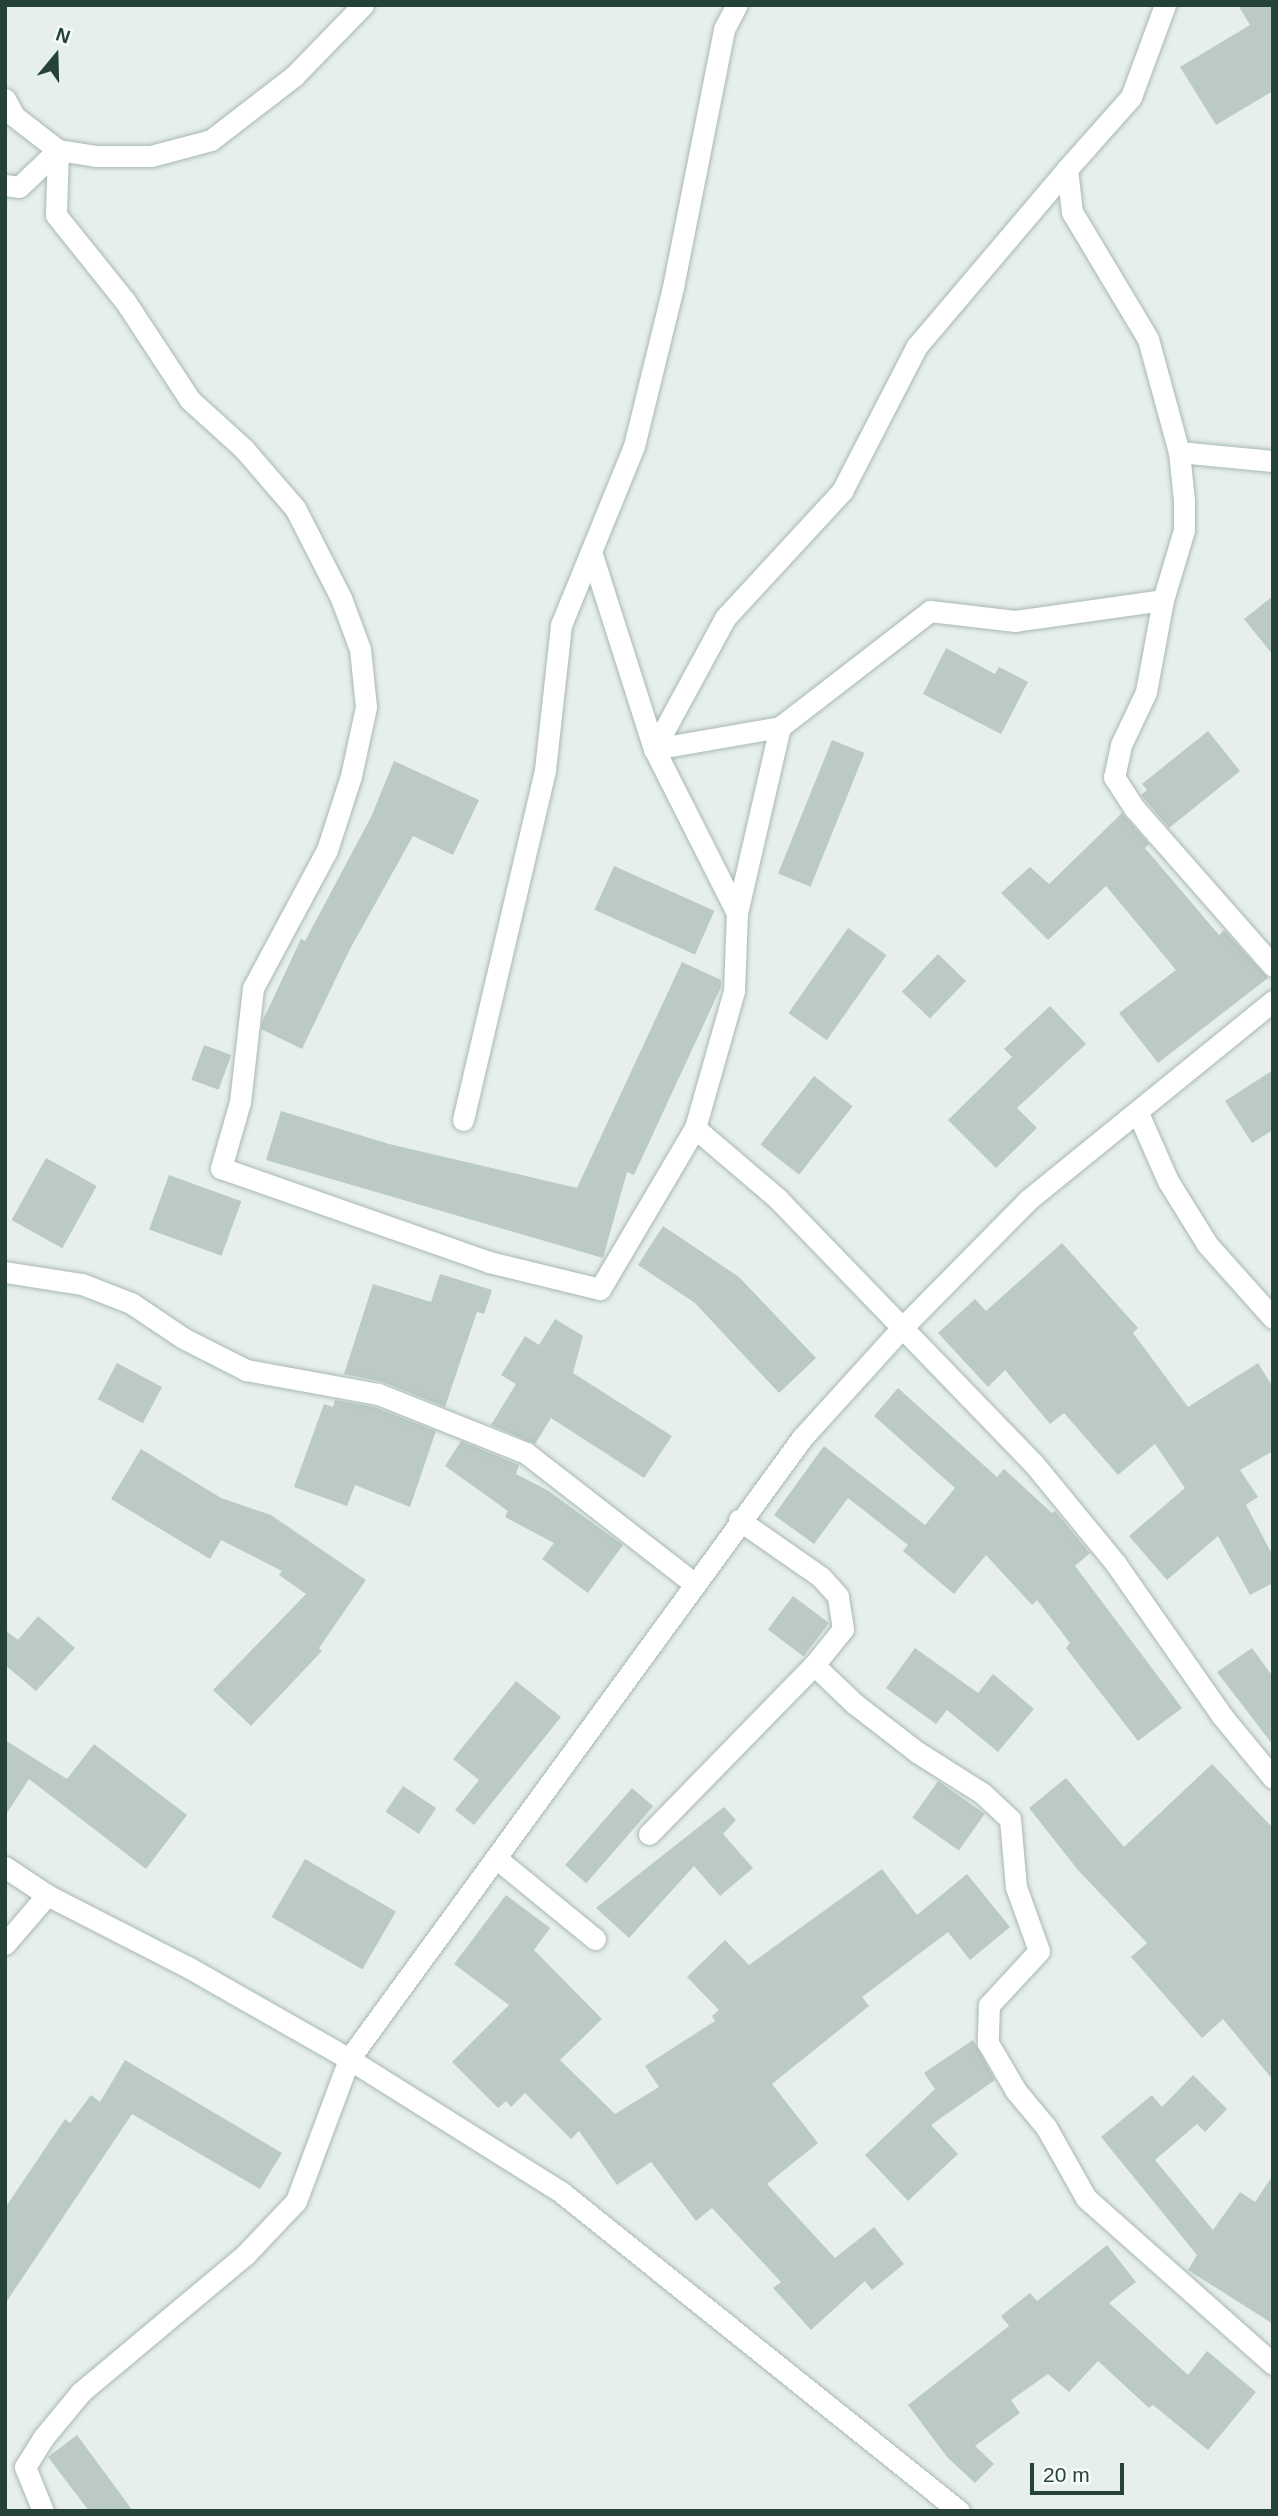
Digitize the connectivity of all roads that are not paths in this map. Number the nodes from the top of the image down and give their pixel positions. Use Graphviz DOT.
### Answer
graph roads {
  1 [pos="363,5"];
  2 [pos="737,5"];
  3 [pos="1165,5"];
  4 [pos="5,99"];
  5 [pos="58,150"];
  6 [pos="1067,169"];
  7 [pos="5,185"];
  8 [pos="1179,452"];
  9 [pos="1273,461"];
  10 [pos="591,552"];
  11 [pos="1163,600"];
  12 [pos="780,727"];
  13 [pos="654,749"];
  14 [pos="737,913"];
  15 [pos="1273,966"];
  16 [pos="1273,1001"];
  17 [pos="1138,1114"];
  18 [pos="463,1120"];
  19 [pos="695,1128"];
  20 [pos="5,1272"];
  21 [pos="1273,1318"];
  22 [pos="900,1329"];
  23 [pos="739,1520"];
  24 [pos="695,1584"];
  25 [pos="814,1665"];
  26 [pos="1273,1778"];
  27 [pos="649,1834"];
  28 [pos="496,1858"];
  29 [pos="5,1867"];
  30 [pos="47,1895"];
  31 [pos="595,1939"];
  32 [pos="5,1944"];
  33 [pos="349,2059"];
  34 [pos="1273,2364"];
  35 [pos="43,2511"];
  36 [pos="959,2511"];
  1 -- 5 [label="street"];
  2 -- 10 [label="street"];
  3 -- 6 [label="street"];
  4 -- 5 [label="street"];
  5 -- 7 [label="street"];
  5 -- 19 [label="street"];
  6 -- 8 [label="street"];
  6 -- 13 [label="street"];
  8 -- 9 [label="street"];
  8 -- 11 [label="street"];
  10 -- 13 [label="street"];
  10 -- 18 [label="street"];
  11 -- 12 [label="street"];
  11 -- 15 [label="street"];
  12 -- 13 [label="street"];
  12 -- 14 [label="street"];
  13 -- 14 [label="street"];
  14 -- 19 [label="street"];
  16 -- 17 [label="street"];
  17 -- 21 [label="street"];
  17 -- 22 [label="street"];
  19 -- 22 [label="street"];
  20 -- 24 [label="street"];
  22 -- 23 [label="street"];
  22 -- 26 [label="street"];
  23 -- 24 [label="street"];
  23 -- 25 [label="street"];
  24 -- 28 [label="street"];
  25 -- 27 [label="street"];
  25 -- 34 [label="street"];
  28 -- 31 [label="street"];
  28 -- 33 [label="street"];
  29 -- 30 [label="street"];
  30 -- 32 [label="street"];
  30 -- 33 [label="street"];
  33 -- 35 [label="street"];
  33 -- 36 [label="street"];
}
